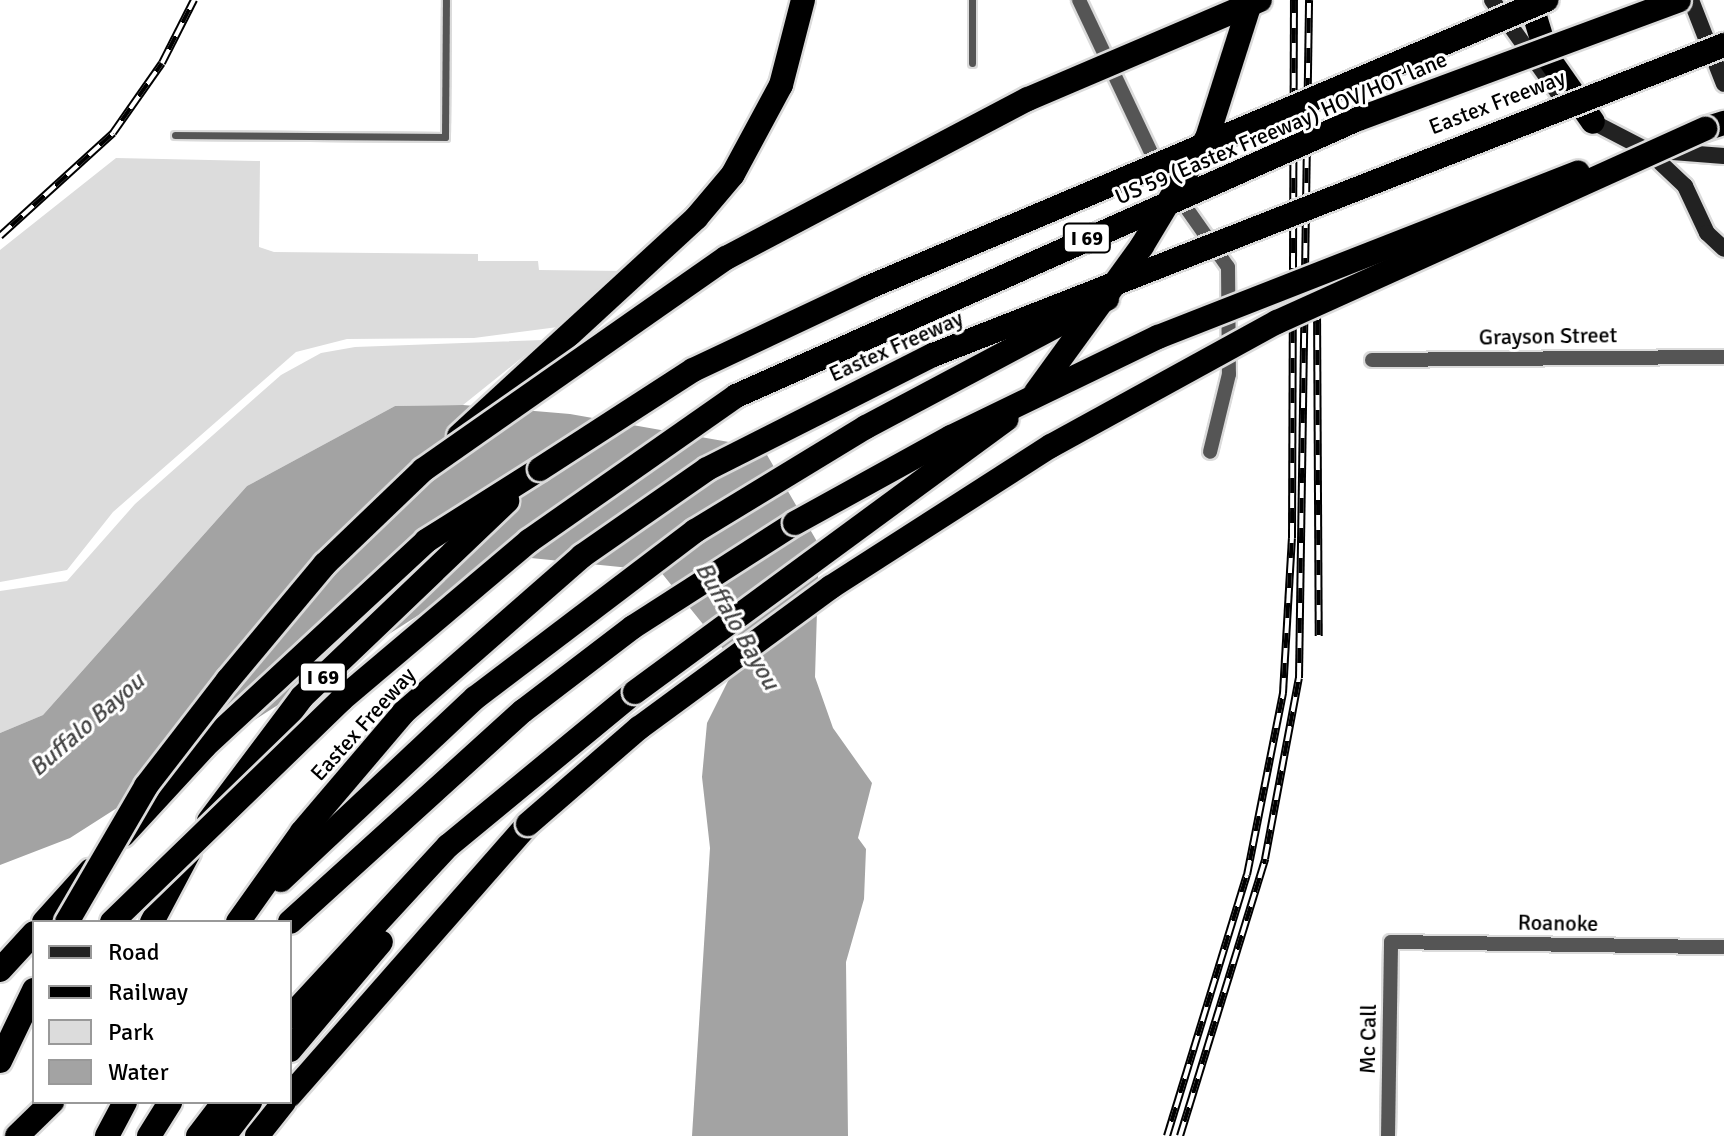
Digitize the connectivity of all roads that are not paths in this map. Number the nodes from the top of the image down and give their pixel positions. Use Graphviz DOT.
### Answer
graph roads {
  1 [pos="446,0"];
  2 [pos="803,0"];
  3 [pos="972,0"];
  4 [pos="1079,0"];
  5 [pos="1251,0"];
  6 [pos="1260,0"];
  7 [pos="1492,0"];
  8 [pos="1530,0"];
  9 [pos="1546,0"];
  10 [pos="1679,0"];
  11 [pos="1691,0"];
  12 [pos="1724,45"];
  13 [pos="972,63"];
  14 [pos="1724,84"];
  15 [pos="1593,122"];
  16 [pos="1715,126"];
  17 [pos="175,135"];
  18 [pos="1647,150"];
  19 [pos="1724,156"];
  20 [pos="1226,236"];
  21 [pos="1724,249"];
  22 [pos="1724,357"];
  23 [pos="1372,360"];
  24 [pos="1210,452"];
  25 [pos="540,469"];
  26 [pos="423,470"];
  27 [pos="491,815"];
  28 [pos="46,920"];
  29 [pos="68,920"];
  30 [pos="114,920"];
  31 [pos="153,920"];
  32 [pos="239,920"];
  33 [pos="240,920"];
  34 [pos="292,920"];
  35 [pos="32,935"];
  36 [pos="1391,942"];
  37 [pos="1724,947"];
  38 [pos="0,970"];
  39 [pos="32,994"];
  40 [pos="32,1009"];
  41 [pos="292,1015"];
  42 [pos="0,1045"];
  43 [pos="292,1048"];
  44 [pos="0,1061"];
  45 [pos="292,1093"];
  46 [pos="49,1104"];
  47 [pos="50,1104"];
  48 [pos="124,1104"];
  49 [pos="169,1104"];
  50 [pos="222,1104"];
  51 [pos="248,1104"];
  52 [pos="282,1104"];
  53 [pos="17,1136"];
  54 [pos="36,1136"];
  55 [pos="107,1136"];
  56 [pos="149,1136"];
  57 [pos="198,1136"];
  58 [pos="224,1136"];
  59 [pos="257,1136"];
  60 [pos="1388,1136"];
  1 -- 17 [label="lane"];
  2 -- 26 [label="highway, bridge"];
  3 -- 13 [label="lane"];
  4 -- 24 [label="street"];
  5 -- 27 [label="highway, bridge"];
  6 -- 26 [label="highway, bridge"];
  7 -- 15 [label="street"];
  8 -- 15 [label="highway"];
  9 -- 25 [label="highway, I 69, bridge"];
  10 -- 30 [label="highway, US 59 (Eastex Freeway) HOV/HOT lane / I 69, bridge"];
  11 -- 14 [label="street"];
  12 -- 20 [label="highway, Eastex Freeway / I 69, bridge"];
  15 -- 18 [label="street"];
  16 -- 34 [label="highway, bridge"];
  16 -- 45 [label="highway, bridge"];
  18 -- 19 [label="street"];
  18 -- 21 [label="street"];
  20 -- 32 [label="highway, Eastex Freeway / I 69, bridge"];
  20 -- 33 [label="highway, bridge"];
  22 -- 23 [label="street, Grayson Street"];
  25 -- 28 [label="highway, bridge"];
  25 -- 31 [label="highway, I 69, bridge"];
  26 -- 29 [label="highway, bridge"];
  27 -- 41 [label="highway"];
  27 -- 43 [label="highway"];
  35 -- 38 [label="highway"];
  36 -- 37 [label="street, Roanoke"];
  36 -- 60 [label="street, Mc Call"];
  39 -- 44 [label="highway"];
  40 -- 42 [label="highway"];
  46 -- 53 [label="highway, bridge"];
  47 -- 54 [label="highway, bridge"];
  48 -- 55 [label="highway"];
  49 -- 56 [label="highway"];
  50 -- 57 [label="highway"];
  51 -- 58 [label="highway"];
  52 -- 59 [label="highway"];
}
